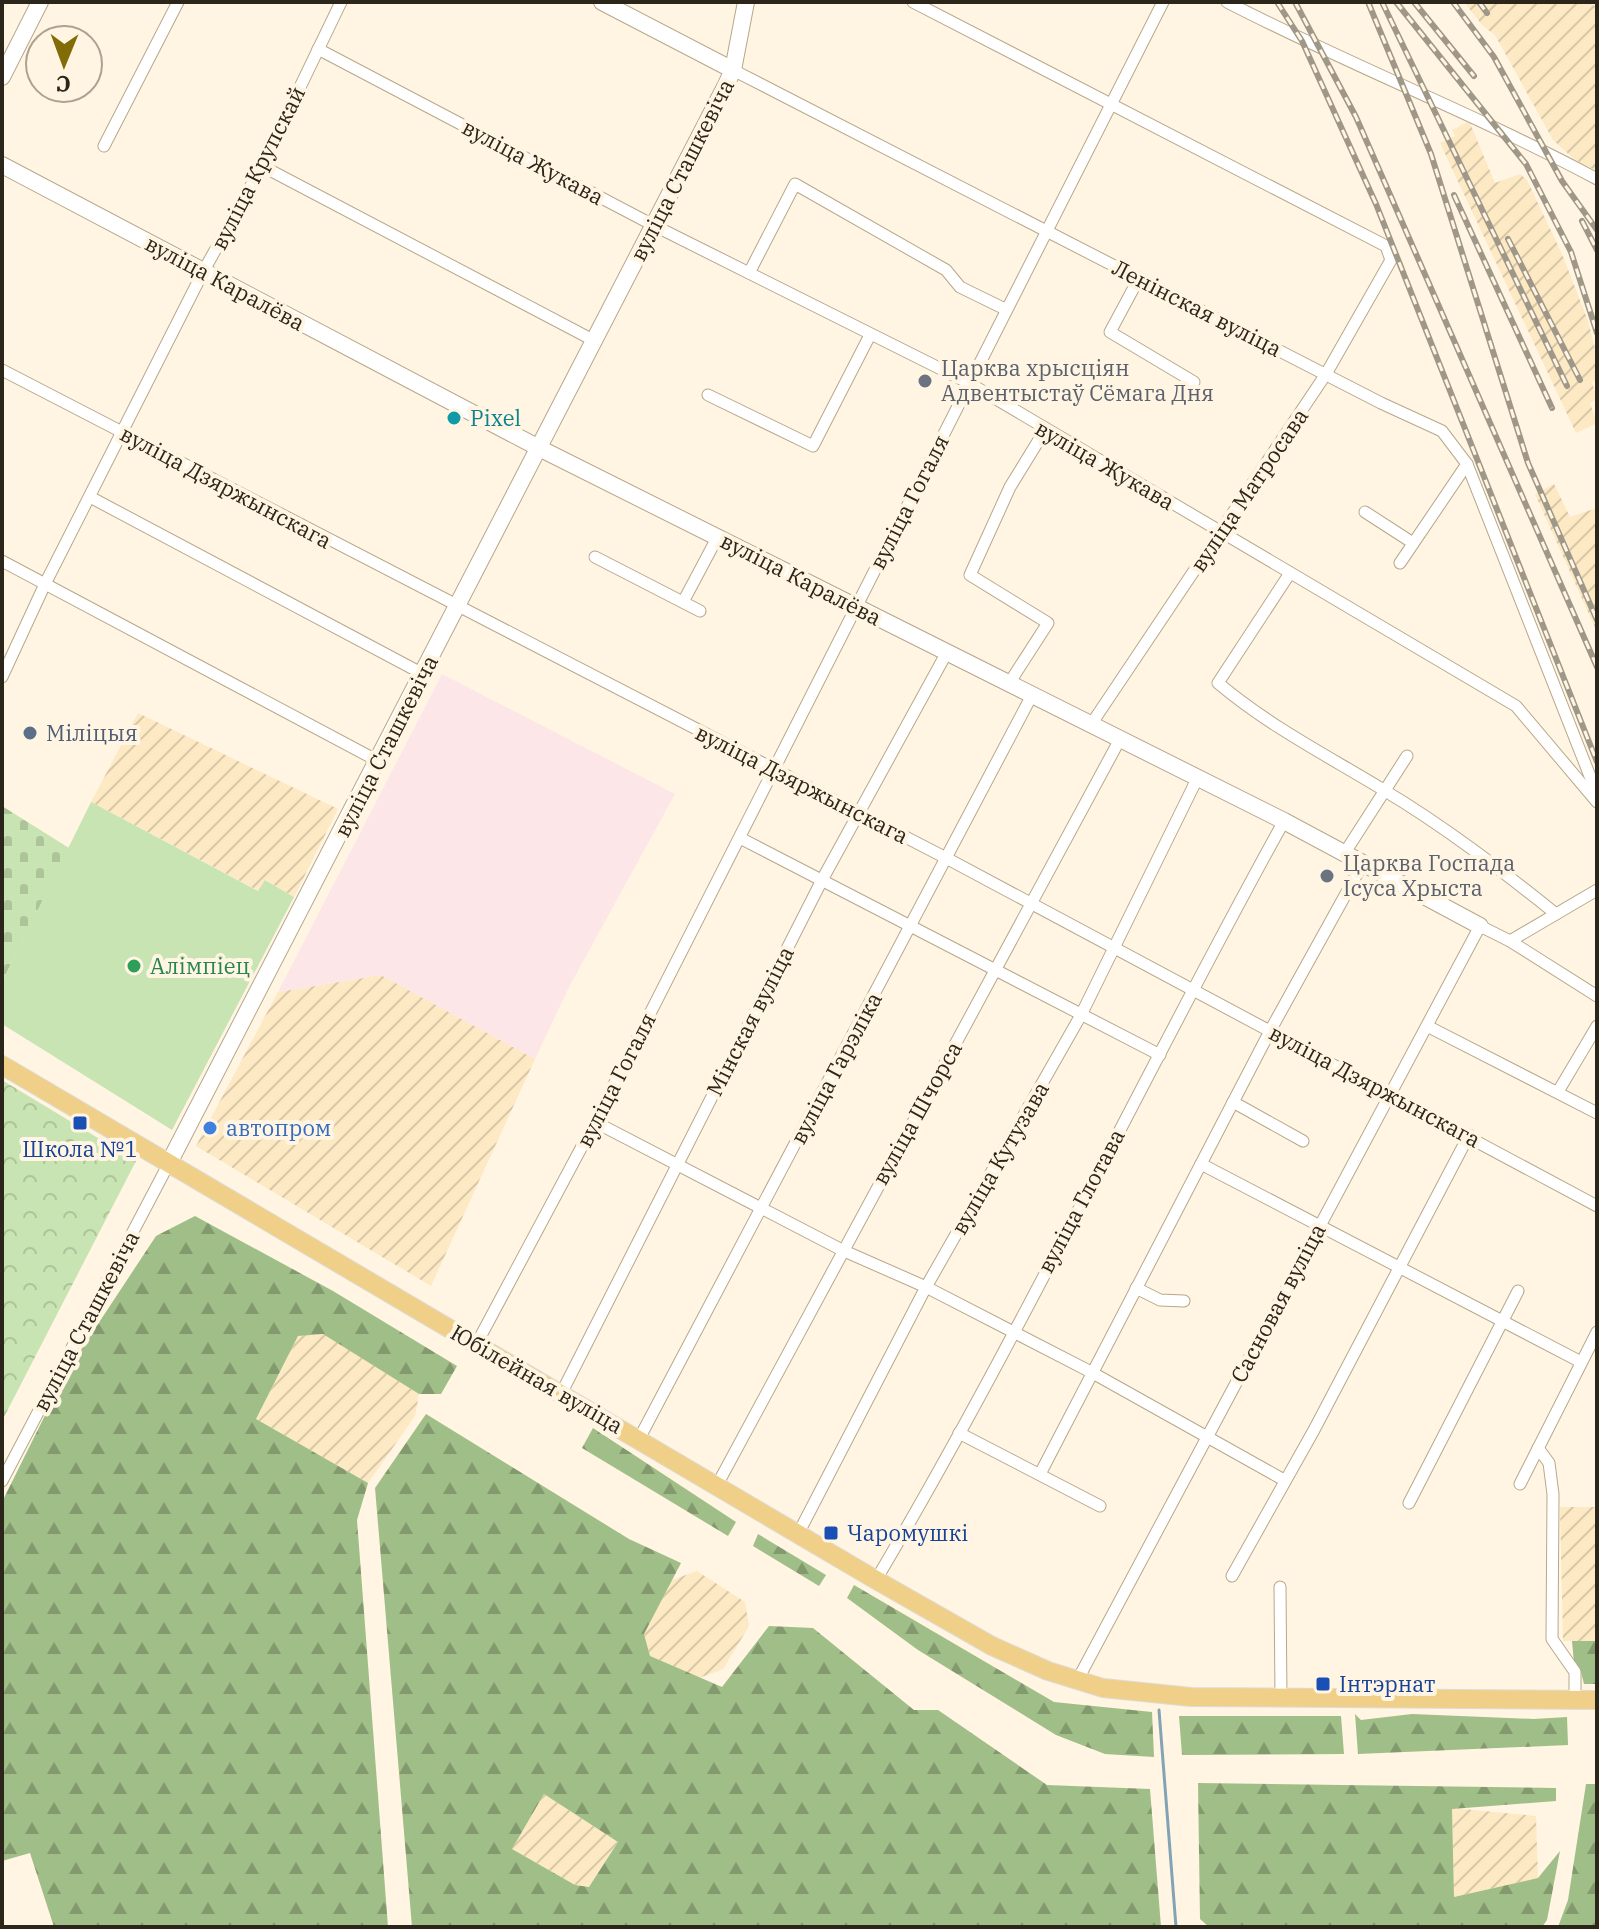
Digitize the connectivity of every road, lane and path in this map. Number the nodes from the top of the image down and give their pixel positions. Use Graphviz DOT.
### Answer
graph roads {
  1 [pos="40,2"];
  2 [pos="178,2"];
  3 [pos="341,2"];
  4 [pos="602,2"];
  5 [pos="746,2"];
  6 [pos="913,2"];
  7 [pos="1163,2"];
  8 [pos="1227,2"];
  9 [pos="318,49"];
  10 [pos="733,70"];
  11 [pos="2,77"];
  12 [pos="1112,104"];
  13 [pos="104,146"];
  14 [pos="2,165"];
  15 [pos="262,166"];
  16 [pos="1597,179"];
  17 [pos="653,225"];
  18 [pos="1046,231"];
  19 [pos="203,272"];
  20 [pos="749,273"];
  21 [pos="1139,278"];
  22 [pos="1005,309"];
  23 [pos="870,335"];
  24 [pos="593,340"];
  25 [pos="2,370"];
  26 [pos="1326,374"];
  27 [pos="1194,382"];
  28 [pos="969,383"];
  29 [pos="708,395"];
  30 [pos="1045,430"];
  31 [pos="122,432"];
  32 [pos="539,448"];
  33 [pos="1467,464"];
  34 [pos="90,497"];
  35 [pos="1365,512"];
  36 [pos="1221,533"];
  37 [pos="717,538"];
  38 [pos="1413,543"];
  39 [pos="595,557"];
  40 [pos="2,561"];
  41 [pos="1400,563"];
  42 [pos="1290,573"];
  43 [pos="45,584"];
  44 [pos="683,602"];
  45 [pos="856,606"];
  46 [pos="458,608"];
  47 [pos="700,611"];
  48 [pos="946,654"];
  49 [pos="423,674"];
  50 [pos="2,677"];
  51 [pos="1008,685"];
  52 [pos="1031,697"];
  53 [pos="1090,726"];
  54 [pos="1119,741"];
  55 [pos="1407,756"];
  56 [pos="378,761"];
  57 [pos="774,769"];
  58 [pos="1197,779"];
  59 [pos="1384,790"];
  60 [pos="1597,794"];
  61 [pos="1597,802"];
  62 [pos="861,815"];
  63 [pos="1284,821"];
  64 [pos="740,838"];
  65 [pos="1344,854"];
  66 [pos="948,859"];
  67 [pos="1363,863"];
  68 [pos="822,880"];
  69 [pos="1597,890"];
  70 [pos="1031,902"];
  71 [pos="1556,914"];
  72 [pos="912,926"];
  73 [pos="1480,926"];
  74 [pos="1510,941"];
  75 [pos="1115,948"];
  76 [pos="996,970"];
  77 [pos="1191,990"];
  78 [pos="1597,996"];
  79 [pos="1081,1015"];
  80 [pos="1597,1026"];
  81 [pos="1429,1027"];
  82 [pos="1270,1031"];
  83 [pos="1160,1055"];
  84 [pos="2,1065"];
  85 [pos="1559,1090"];
  86 [pos="1388,1094"];
  87 [pos="1233,1102"];
  88 [pos="1597,1113"];
  89 [pos="595,1122"];
  90 [pos="1469,1135"];
  91 [pos="1303,1141"];
  92 [pos="1201,1164"];
  93 [pos="168,1165"];
  94 [pos="675,1165"];
  95 [pos="1597,1206"];
  96 [pos="760,1208"];
  97 [pos="1320,1224"];
  98 [pos="842,1250"];
  99 [pos="1401,1267"];
  100 [pos="926,1287"];
  101 [pos="1136,1288"];
  102 [pos="1518,1291"];
  103 [pos="1184,1301"];
  104 [pos="1501,1322"];
  105 [pos="1597,1332"];
  106 [pos="1011,1333"];
  107 [pos="477,1343"];
  108 [pos="1581,1362"];
  109 [pos="1091,1372"];
  110 [pos="562,1392"];
  111 [pos="959,1433"];
  112 [pos="1208,1436"];
  113 [pos="639,1439"];
  114 [pos="1538,1448"];
  115 [pos="1040,1474"];
  116 [pos="1284,1480"];
  117 [pos="2,1481"];
  118 [pos="1520,1484"];
  119 [pos="716,1487"];
  120 [pos="1409,1503"];
  121 [pos="1100,1506"];
  122 [pos="798,1534"];
  123 [pos="1232,1576"];
  124 [pos="876,1580"];
  125 [pos="1280,1587"];
  126 [pos="1077,1681"];
  127 [pos="1281,1698"];
  128 [pos="1575,1700"];
  129 [pos="1597,1700"];
  1 -- 11 [label="street"];
  2 -- 13 [label="street"];
  3 -- 9 [label="street, вуліца Крупскай"];
  4 -- 10 [label="street, Ленінская вуліца"];
  5 -- 10 [label="street, вуліца Сташкевіча"];
  6 -- 12 [label="street"];
  7 -- 12 [label="street, вуліца Гогаля"];
  8 -- 16 [label="street"];
  9 -- 15 [label="street, вуліца Крупскай"];
  9 -- 17 [label="street, вуліца Жукава"];
  10 -- 17 [label="street, вуліца Сташкевіча"];
  10 -- 18 [label="street, Ленінская вуліца"];
  12 -- 18 [label="street, вуліца Гогаля"];
  12 -- 26 [label="street, вуліца Матросава"];
  14 -- 19 [label="street, вуліца Каралёва"];
  15 -- 19 [label="street, вуліца Крупскай"];
  15 -- 24 [label="street"];
  17 -- 20 [label="street, вуліца Жукава"];
  17 -- 24 [label="street, вуліца Сташкевіча"];
  18 -- 21 [label="street, Ленінская вуліца"];
  18 -- 22 [label="street, вуліца Гогаля"];
  19 -- 31 [label="street, вуліца Крупскай"];
  19 -- 32 [label="street, вуліца Каралёва"];
  20 -- 22 [label="street"];
  20 -- 23 [label="street, вуліца Жукава"];
  21 -- 26 [label="street, Ленінская вуліца"];
  21 -- 27 [label="street"];
  22 -- 28 [label="street, вуліца Гогаля"];
  23 -- 28 [label="street, вуліца Жукава"];
  23 -- 29 [label="street"];
  24 -- 32 [label="street, вуліца Сташкевіча"];
  25 -- 31 [label="street, вуліца Дзяржынскага"];
  26 -- 33 [label="street, Ленінская вуліца"];
  26 -- 36 [label="street, вуліца Матросава"];
  28 -- 30 [label="street, вуліца Жукава"];
  28 -- 45 [label="street, вуліца Гогаля"];
  30 -- 36 [label="street, вуліца Жукава"];
  30 -- 51 [label="street"];
  31 -- 34 [label="street, вуліца Крупскай"];
  31 -- 46 [label="street, вуліца Дзяржынскага"];
  32 -- 37 [label="street, вуліца Каралёва"];
  32 -- 46 [label="street, вуліца Сташкевіча"];
  33 -- 38 [label="street"];
  33 -- 60 [label="street, Ленінская вуліца"];
  34 -- 43 [label="street, вуліца Крупскай"];
  34 -- 49 [label="street"];
  35 -- 38 [label="street"];
  36 -- 42 [label="street, вуліца Жукава"];
  36 -- 53 [label="street, вуліца Матросава"];
  37 -- 44 [label="street"];
  37 -- 45 [label="street, вуліца Каралёва"];
  38 -- 41 [label="street"];
  39 -- 44 [label="street"];
  40 -- 43 [label="street"];
  42 -- 59 [label="street"];
  42 -- 61 [label="street, вуліца Жукава"];
  43 -- 50 [label="street, вуліца Крупскай"];
  43 -- 56 [label="street"];
  44 -- 47 [label="street"];
  45 -- 48 [label="street, вуліца Каралёва"];
  45 -- 57 [label="street, вуліца Гогаля"];
  46 -- 49 [label="street, вуліца Сташкевіча"];
  46 -- 57 [label="street, вуліца Дзяржынскага"];
  48 -- 51 [label="street, вуліца Каралёва"];
  48 -- 62 [label="street, Мінская вуліца"];
  49 -- 56 [label="street, вуліца Сташкевіча"];
  51 -- 52 [label="street, вуліца Каралёва"];
  52 -- 53 [label="street, вуліца Каралёва"];
  52 -- 66 [label="street, вуліца Гарэліка"];
  53 -- 54 [label="street, вуліца Каралёва"];
  54 -- 58 [label="street, вуліца Каралёва"];
  54 -- 70 [label="street, вуліца Шчорса"];
  55 -- 59 [label="street"];
  56 -- 93 [label="street, вуліца Сташкевіча"];
  57 -- 62 [label="street, вуліца Дзяржынскага"];
  57 -- 64 [label="street, вуліца Гогаля"];
  58 -- 63 [label="street, вуліца Каралёва"];
  58 -- 75 [label="street, вуліца Кутузава"];
  59 -- 65 [label="street"];
  59 -- 71 [label="street"];
  62 -- 66 [label="street, вуліца Дзяржынскага"];
  62 -- 68 [label="street, Мінская вуліца"];
  63 -- 65 [label="street, вуліца Каралёва"];
  63 -- 77 [label="street, вуліца Глотава"];
  64 -- 68 [label="street"];
  64 -- 89 [label="street, вуліца Гогаля"];
  65 -- 67 [label="street, вуліца Каралёва"];
  66 -- 70 [label="street, вуліца Дзяржынскага"];
  66 -- 72 [label="street, вуліца Гарэліка"];
  67 -- 73 [label="street, вуліца Каралёва"];
  67 -- 82 [label="street"];
  68 -- 72 [label="street"];
  68 -- 94 [label="street, Мінская вуліца"];
  69 -- 71 [label="street"];
  70 -- 75 [label="street, вуліца Дзяржынскага"];
  70 -- 76 [label="street, вуліца Шчорса"];
  71 -- 74 [label="street"];
  72 -- 76 [label="street"];
  72 -- 96 [label="street, вуліца Гарэліка"];
  73 -- 74 [label="street, вуліца Каралёва"];
  73 -- 81 [label="street, Сасновая вуліца"];
  74 -- 78 [label="street, вуліца Каралёва"];
  75 -- 77 [label="street, вуліца Дзяржынскага"];
  75 -- 79 [label="street, вуліца Кутузава"];
  76 -- 79 [label="street"];
  76 -- 98 [label="street, вуліца Шчорса"];
  77 -- 82 [label="street, вуліца Дзяржынскага"];
  77 -- 83 [label="street, вуліца Глотава"];
  79 -- 83 [label="street"];
  79 -- 100 [label="street, вуліца Кутузава"];
  80 -- 85 [label="street"];
  81 -- 85 [label="street"];
  81 -- 86 [label="street, Сасновая вуліца"];
  82 -- 86 [label="street, вуліца Дзяржынскага"];
  82 -- 87 [label="street"];
  83 -- 106 [label="street, вуліца Глотава"];
  84 -- 93 [label="main road, Юбілейная вуліца"];
  85 -- 88 [label="street"];
  86 -- 90 [label="street, вуліца Дзяржынскага"];
  86 -- 97 [label="street, Сасновая вуліца"];
  87 -- 91 [label="street"];
  87 -- 92 [label="street"];
  89 -- 94 [label="street"];
  89 -- 107 [label="street, вуліца Гогаля"];
  90 -- 95 [label="street, вуліца Дзяржынскага"];
  90 -- 99 [label="street"];
  92 -- 97 [label="street"];
  92 -- 101 [label="street"];
  93 -- 107 [label="main road, Юбілейная вуліца"];
  93 -- 117 [label="street, вуліца Сташкевіча"];
  94 -- 96 [label="street"];
  94 -- 110 [label="street, Мінская вуліца"];
  96 -- 98 [label="street"];
  96 -- 113 [label="street, вуліца Гарэліка"];
  97 -- 99 [label="street"];
  97 -- 112 [label="street, Сасновая вуліца"];
  98 -- 100 [label="street"];
  98 -- 119 [label="street, вуліца Шчорса"];
  99 -- 104 [label="street"];
  99 -- 116 [label="street"];
  100 -- 106 [label="street"];
  100 -- 122 [label="street, вуліца Кутузава"];
  101 -- 103 [label="street"];
  101 -- 109 [label="street"];
  102 -- 104 [label="street"];
  104 -- 108 [label="street"];
  104 -- 120 [label="street"];
  105 -- 108 [label="street"];
  106 -- 109 [label="street"];
  106 -- 111 [label="street, вуліца Глотава"];
  107 -- 110 [label="main road, Юбілейная вуліца"];
  108 -- 114 [label="street"];
  109 -- 112 [label="street"];
  109 -- 115 [label="street"];
  110 -- 113 [label="main road, Юбілейная вуліца"];
  111 -- 115 [label="street"];
  111 -- 124 [label="street, вуліца Глотава"];
  112 -- 116 [label="street"];
  112 -- 126 [label="street, Сасновая вуліца"];
  113 -- 119 [label="main road, Юбілейная вуліца"];
  114 -- 118 [label="street"];
  114 -- 128 [label="street"];
  115 -- 121 [label="street"];
  116 -- 123 [label="street"];
  119 -- 122 [label="main road, Юбілейная вуліца"];
  122 -- 124 [label="main road, Юбілейная вуліца"];
  124 -- 126 [label="main road, Юбілейная вуліца"];
  125 -- 127 [label="street"];
  126 -- 127 [label="main road, Юбілейная вуліца"];
  127 -- 128 [label="main road, Юбілейная вуліца"];
  128 -- 129 [label="main road, Юбілейная вуліца"];
}
